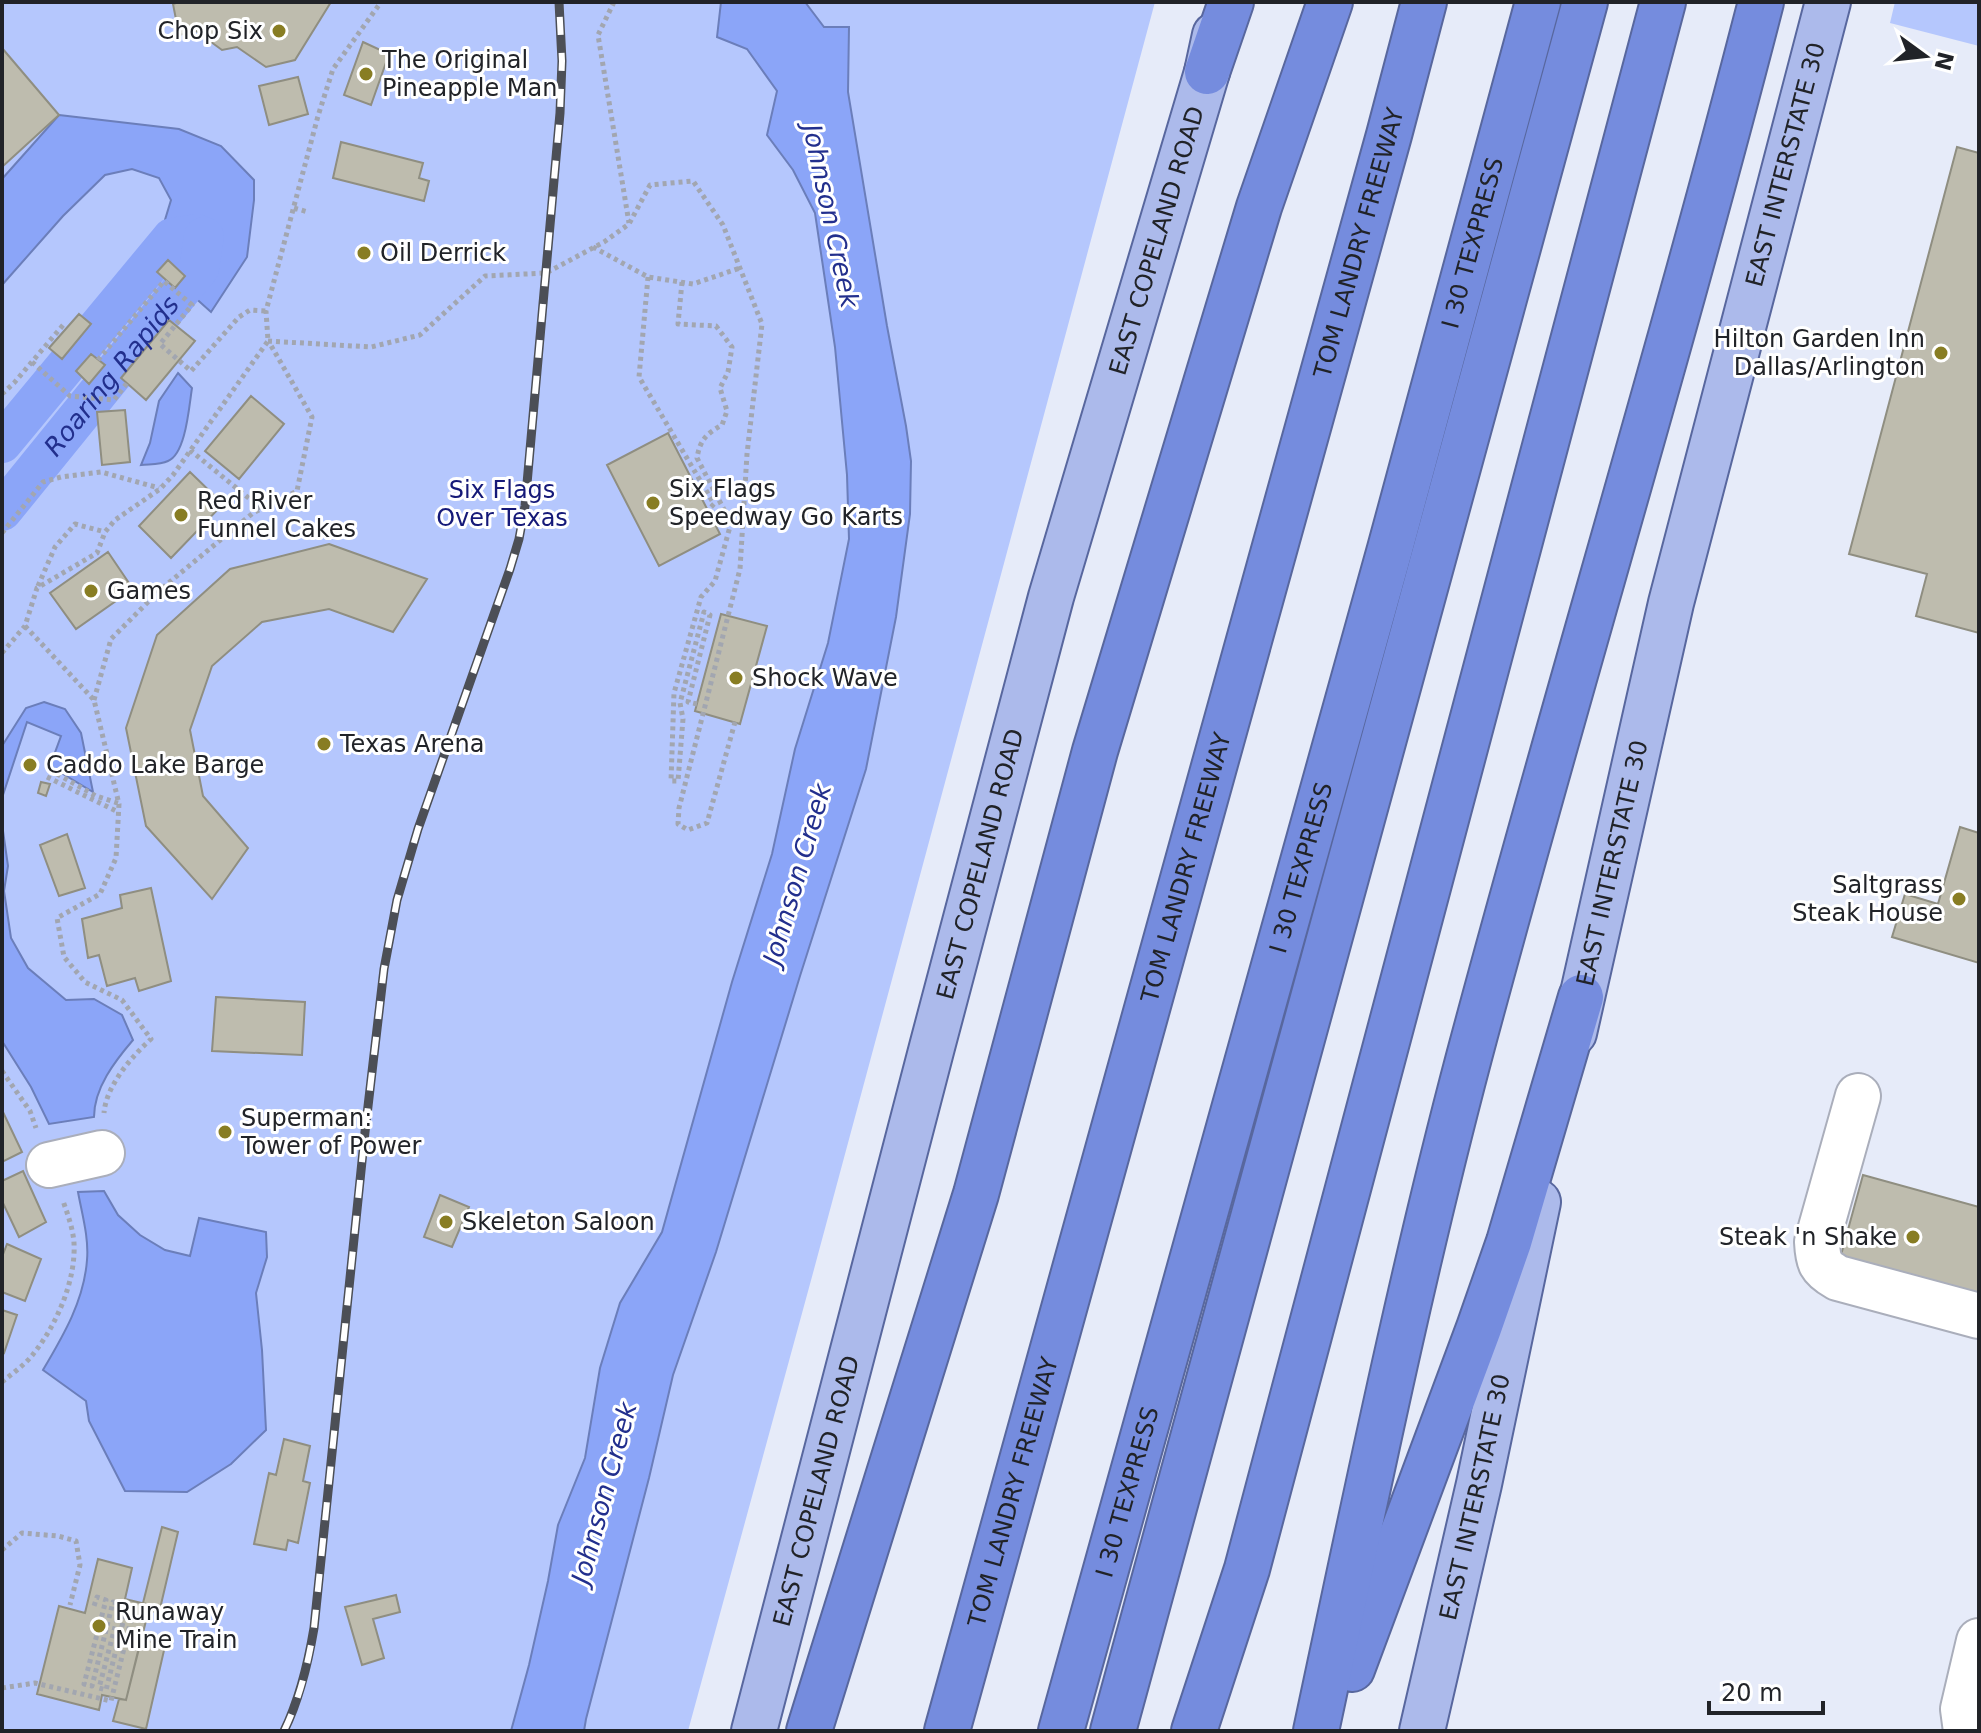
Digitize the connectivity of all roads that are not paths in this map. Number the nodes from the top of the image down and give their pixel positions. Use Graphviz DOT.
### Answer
graph roads {
  1 [pos="1223,2"];
  2 [pos="1231,2"];
  3 [pos="1330,2"];
  4 [pos="1424,2"];
  5 [pos="1538,2"];
  6 [pos="1585,2"];
  7 [pos="1663,2"];
  8 [pos="1761,2"];
  9 [pos="1828,2"];
  10 [pos="1207,72"];
  11 [pos="1581,997"];
  12 [pos="1858,1096"];
  13 [pos="102,1153"];
  14 [pos="49,1165"];
  15 [pos="1979,1316"];
  16 [pos="1979,1641"];
  17 [pos="1969,1730"];
  18 [pos="754,1731"];
  19 [pos="809,1731"];
  20 [pos="947,1731"];
  21 [pos="1061,1731"];
  22 [pos="1113,1731"];
  23 [pos="1194,1731"];
  24 [pos="1316,1731"];
  25 [pos="1328,1731"];
  26 [pos="1422,1731"];
  1 -- 10 [label="main road, EAST COPELAND ROAD"];
  2 -- 10 [label="highway"];
  3 -- 19 [label="highway"];
  4 -- 20 [label="highway, TOM LANDRY FREEWAY"];
  5 -- 21 [label="highway, I 30 TEXPRESS"];
  6 -- 22 [label="highway, I 30 TEXPRESS"];
  7 -- 23 [label="highway"];
  8 -- 24 [label="highway"];
  9 -- 11 [label="main road, EAST INTERSTATE 30"];
  10 -- 18 [label="main road, EAST COPELAND ROAD"];
  11 -- 25 [label="highway"];
  11 -- 26 [label="main road, EAST INTERSTATE 30"];
  12 -- 15 [label="street"];
  13 -- 14 [label="street"];
  16 -- 17 [label="street"];
}
